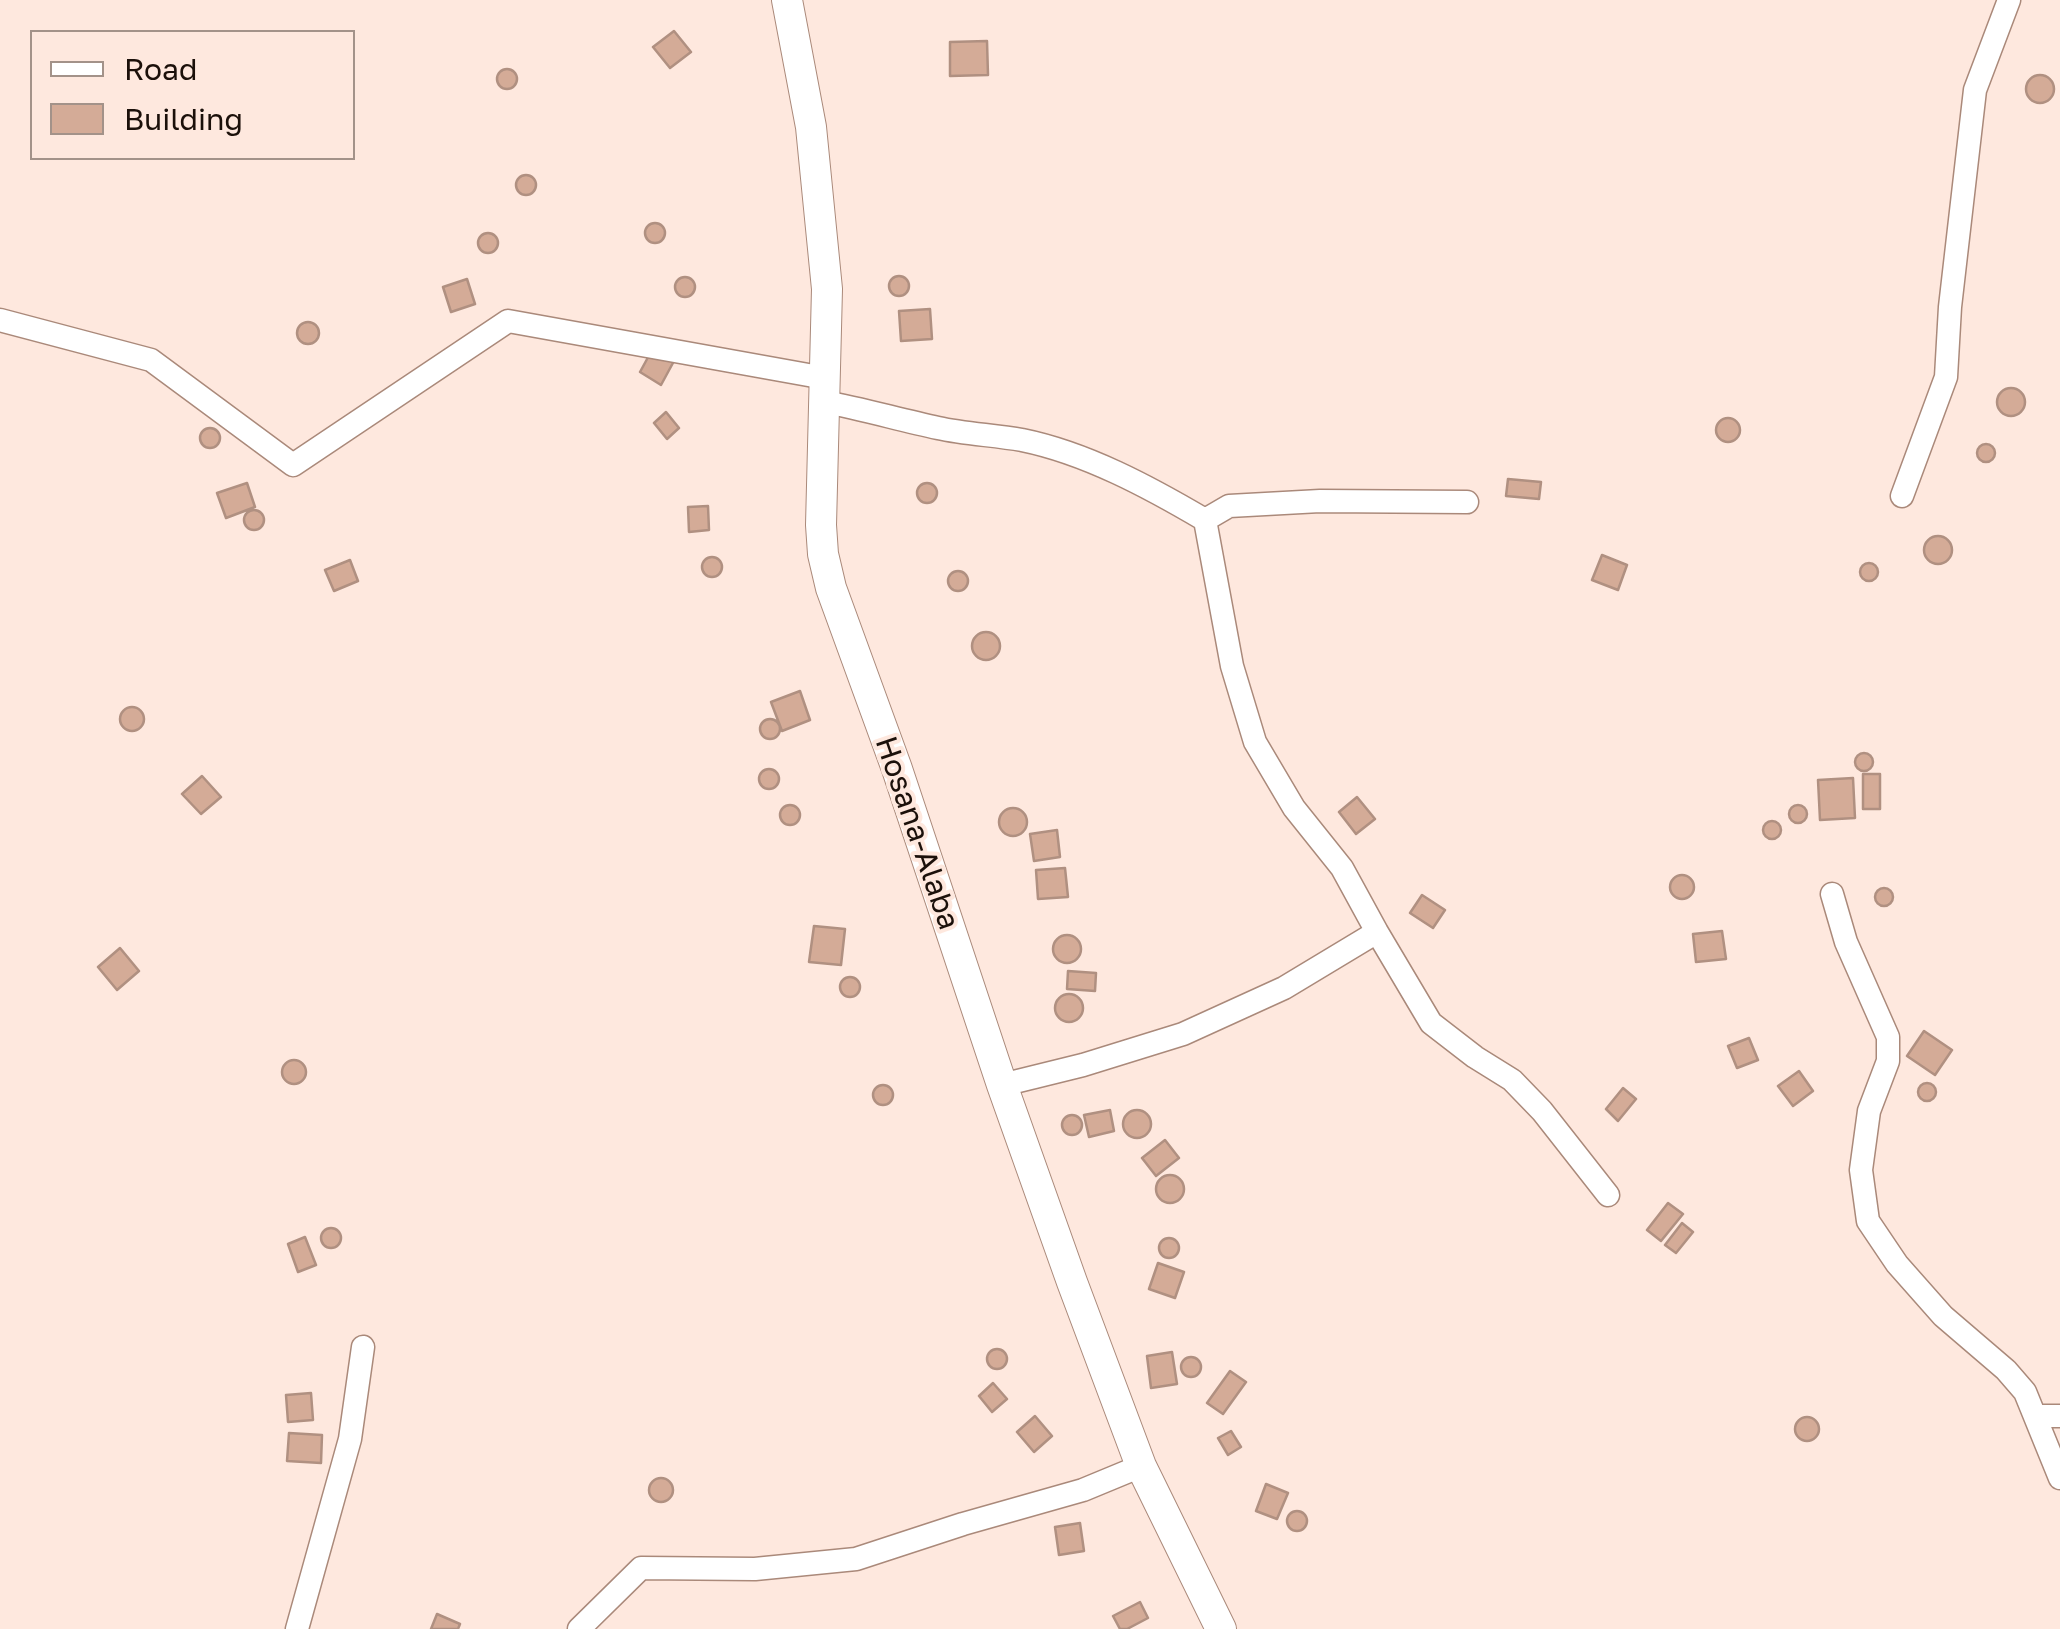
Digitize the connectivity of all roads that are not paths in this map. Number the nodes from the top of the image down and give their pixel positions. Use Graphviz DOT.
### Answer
graph roads {
  1 [pos="788,0"];
  2 [pos="2009,0"];
  3 [pos="0,320"];
  4 [pos="825,390"];
  5 [pos="1902,496"];
  6 [pos="1466,502"];
  7 [pos="1205,520"];
  8 [pos="1832,894"];
  9 [pos="1377,932"];
  10 [pos="1002,1085"];
  11 [pos="1608,1195"];
  12 [pos="363,1347"];
  13 [pos="2034,1416"];
  14 [pos="2060,1416"];
  15 [pos="1141,1466"];
  16 [pos="2060,1478"];
  17 [pos="297,1629"];
  18 [pos="580,1629"];
  19 [pos="1220,1629"];
  1 -- 4 [label="main road, Hosana-Alaba"];
  2 -- 5 [label="street"];
  3 -- 4 [label="street"];
  4 -- 7 [label="street"];
  4 -- 10 [label="main road, Hosana-Alaba"];
  6 -- 7 [label="street"];
  7 -- 9 [label="street"];
  8 -- 13 [label="street"];
  9 -- 10 [label="street"];
  9 -- 11 [label="street"];
  10 -- 15 [label="main road, Hosana-Alaba"];
  12 -- 17 [label="street"];
  13 -- 14 [label="street"];
  13 -- 16 [label="street"];
  15 -- 18 [label="street"];
  15 -- 19 [label="main road, Hosana-Alaba"];
}
